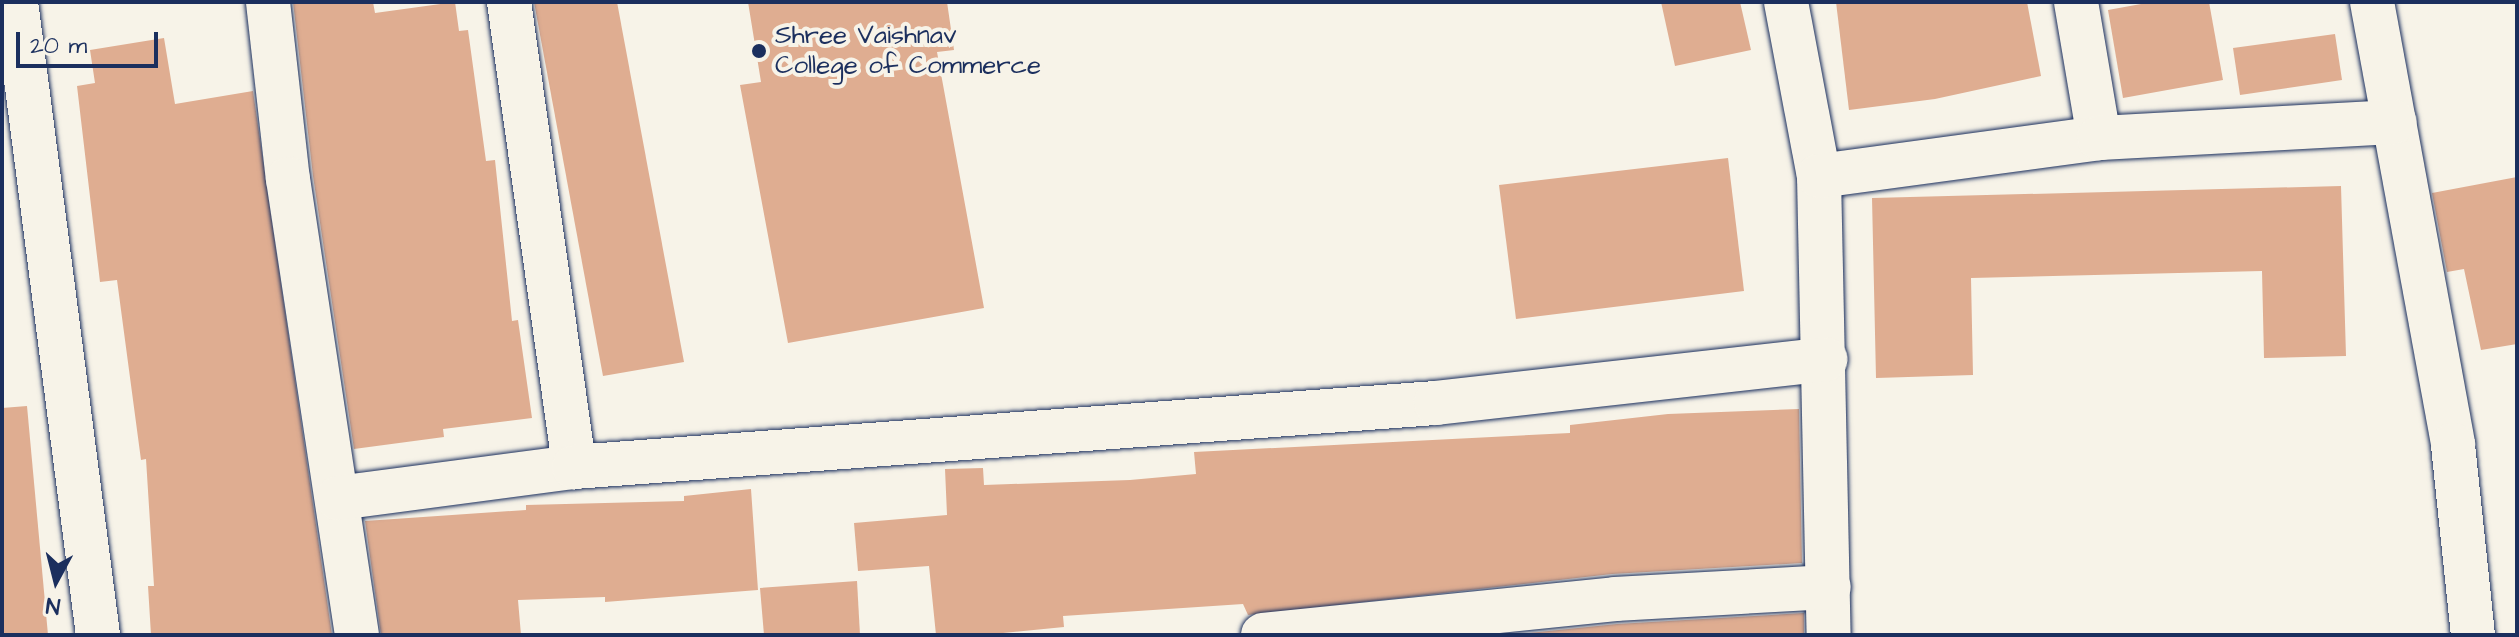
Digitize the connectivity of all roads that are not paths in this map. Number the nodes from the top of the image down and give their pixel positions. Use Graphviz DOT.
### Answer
graph roads {
  1 [pos="16,2"];
  2 [pos="268,2"];
  3 [pos="509,2"];
  4 [pos="1786,2"];
  5 [pos="2076,2"];
  6 [pos="2372,2"];
  7 [pos="15,94"];
  8 [pos="2395,122"];
  9 [pos="2099,138"];
  10 [pos="1819,176"];
  11 [pos="1826,359"];
  12 [pos="574,467"];
  13 [pos="338,498"];
  14 [pos="1829,587"];
  15 [pos="98,635"];
  16 [pos="357,635"];
  17 [pos="1263,635"];
  18 [pos="1829,635"];
  19 [pos="2473,635"];
  1 -- 7 [label="street"];
  2 -- 13 [label="street"];
  3 -- 12 [label="street"];
  4 -- 10 [label="street"];
  5 -- 9 [label="street"];
  6 -- 8 [label="street"];
  7 -- 15 [label="street"];
  8 -- 9 [label="street"];
  8 -- 19 [label="street"];
  9 -- 10 [label="street"];
  10 -- 11 [label="street"];
  11 -- 12 [label="street"];
  11 -- 14 [label="street"];
  12 -- 13 [label="street"];
  13 -- 16 [label="street"];
  14 -- 17 [label="street"];
  14 -- 18 [label="street"];
}
